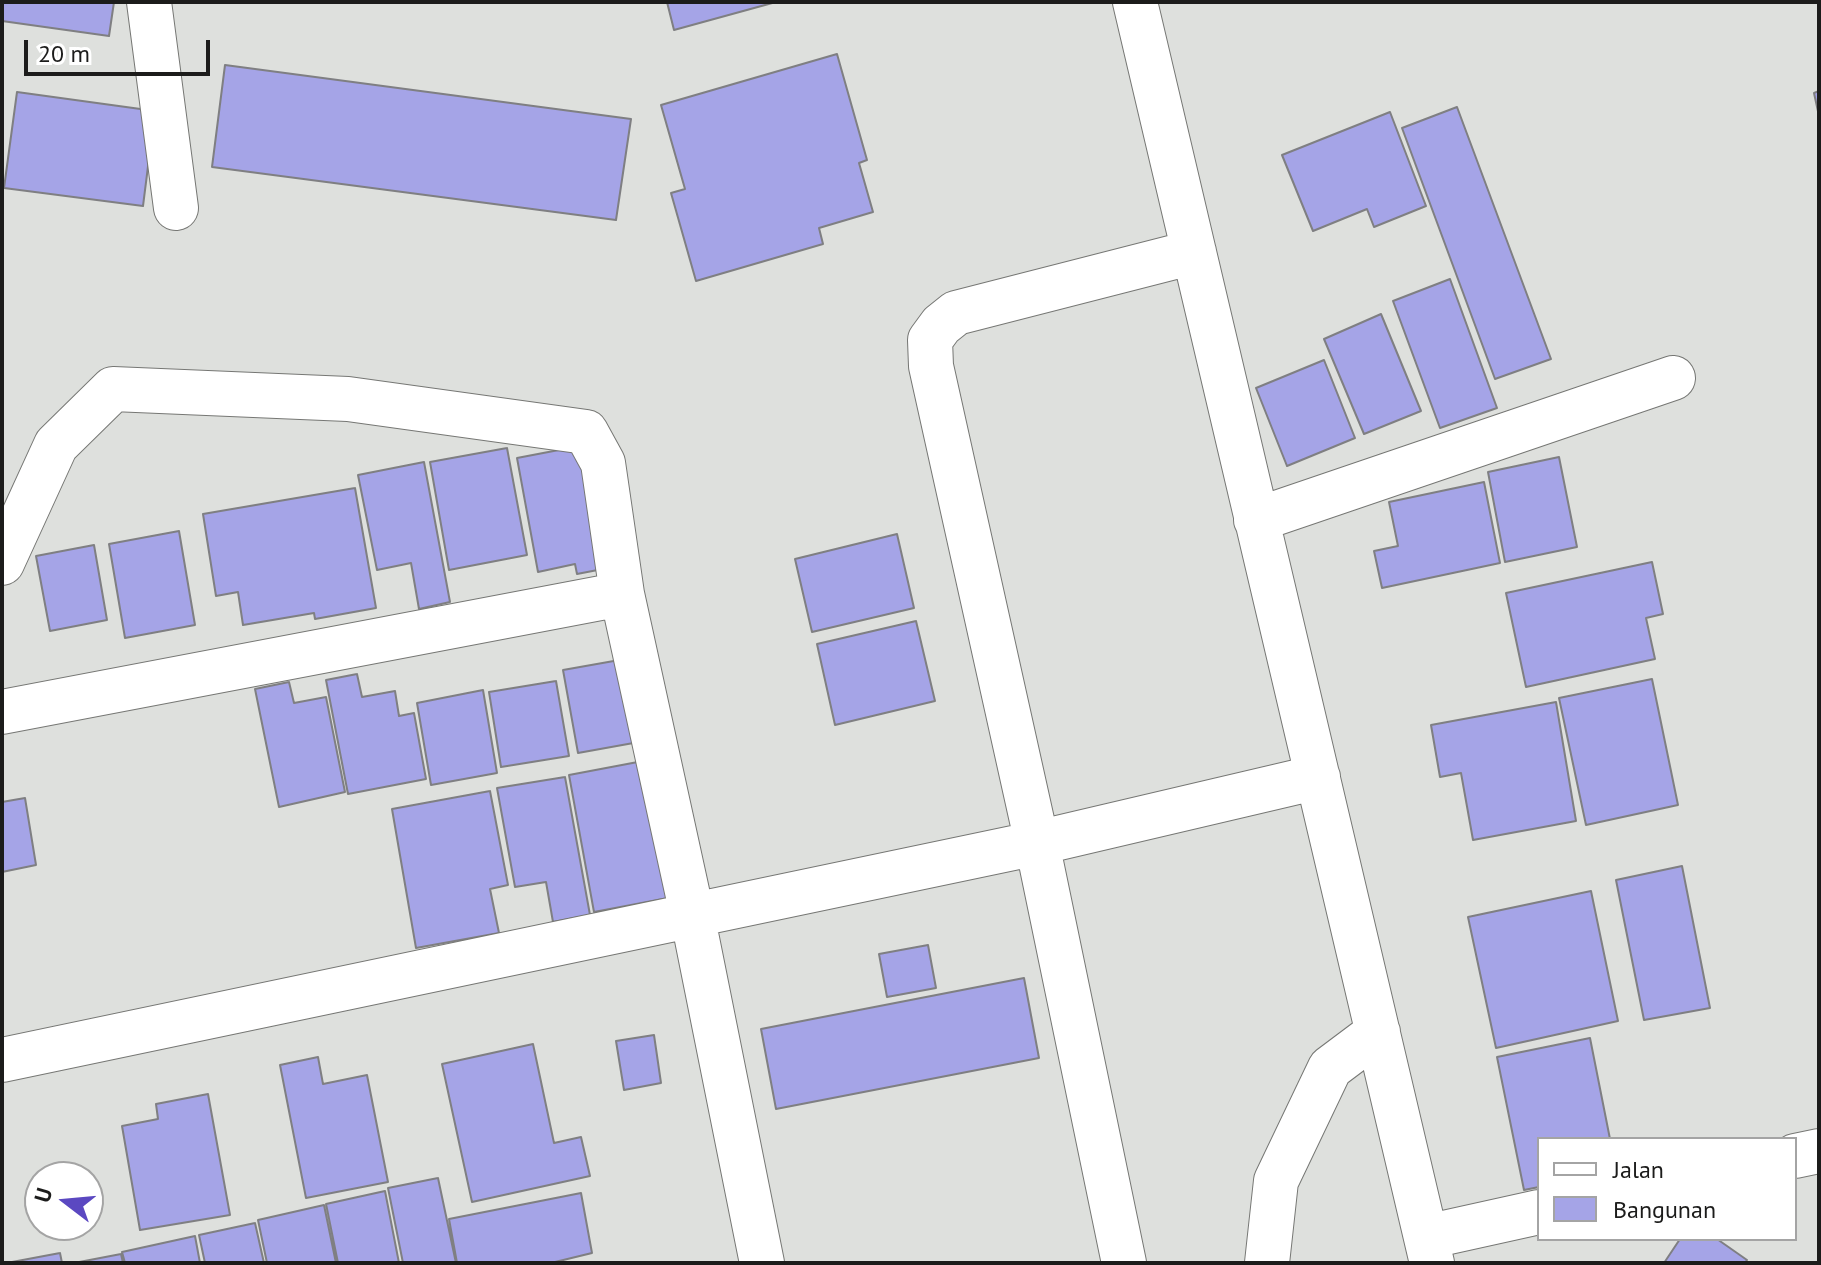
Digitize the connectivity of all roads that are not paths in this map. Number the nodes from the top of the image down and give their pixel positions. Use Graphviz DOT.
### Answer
graph roads {
  1 [pos="149,2"];
  2 [pos="1135,2"];
  3 [pos="176,208"];
  4 [pos="1194,252"];
  5 [pos="1673,378"];
  6 [pos="1256,520"];
  7 [pos="2,563"];
  8 [pos="622,594"];
  9 [pos="2,712"];
  10 [pos="1318,777"];
  11 [pos="1037,843"];
  12 [pos="692,914"];
  13 [pos="1378,1032"];
  14 [pos="2,1060"];
  15 [pos="1819,1151"];
  16 [pos="1797,1156"];
  17 [pos="1537,1213"];
  18 [pos="1429,1250"];
  19 [pos="762,1263"];
  20 [pos="1124,1263"];
  21 [pos="1267,1263"];
  1 -- 3 [label="street"];
  2 -- 4 [label="street"];
  4 -- 6 [label="street"];
  4 -- 11 [label="street"];
  5 -- 6 [label="street"];
  6 -- 10 [label="street"];
  7 -- 8 [label="street"];
  8 -- 9 [label="street"];
  8 -- 12 [label="street"];
  10 -- 11 [label="street"];
  10 -- 13 [label="street"];
  11 -- 12 [label="street"];
  11 -- 20 [label="street"];
  12 -- 14 [label="street"];
  12 -- 19 [label="street"];
  13 -- 18 [label="street"];
  13 -- 21 [label="street"];
  15 -- 16 [label="street"];
  17 -- 18 [label="street"];
}
